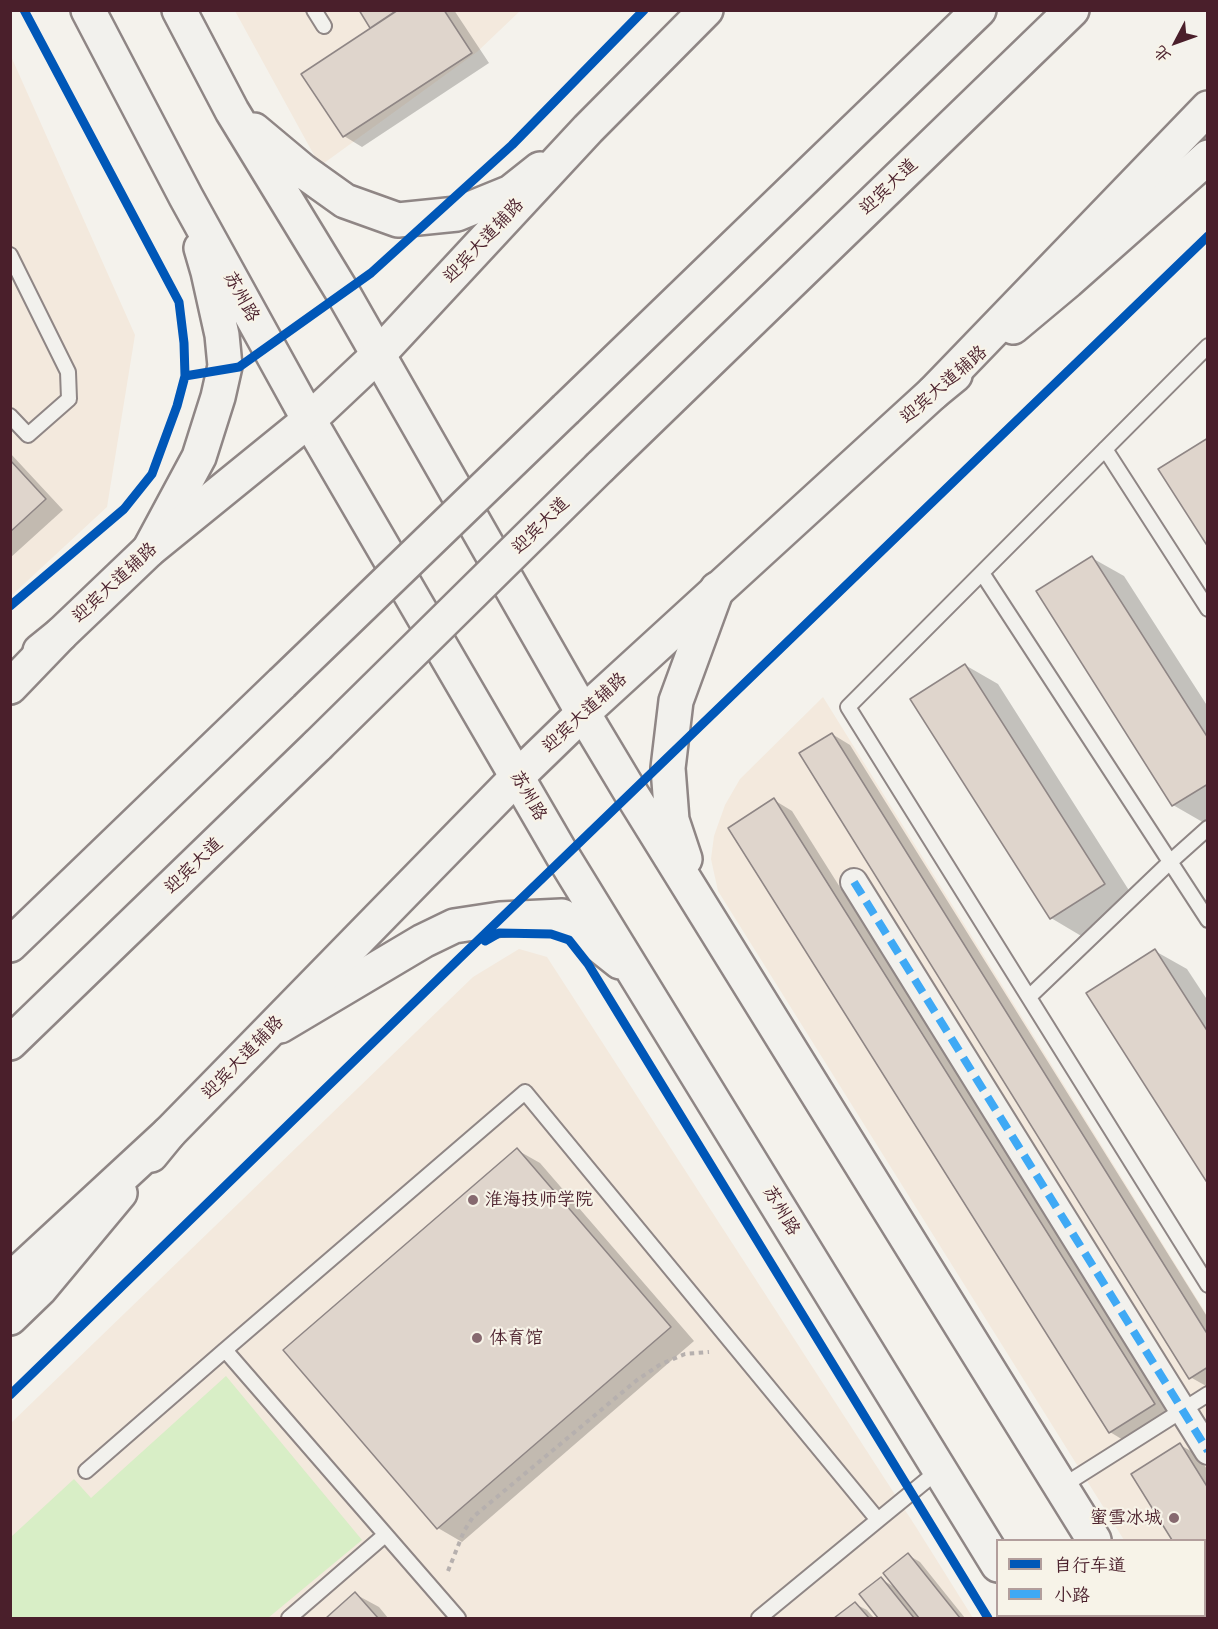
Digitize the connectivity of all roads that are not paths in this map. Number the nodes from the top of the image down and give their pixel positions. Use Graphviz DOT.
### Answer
graph roads {
  1 [pos="88,10"];
  2 [pos="178,10"];
  3 [pos="314,10"];
  4 [pos="706,10"];
  5 [pos="978,10"];
  6 [pos="1072,10"];
  7 [pos="324,26"];
  8 [pos="1208,108"];
  9 [pos="232,111"];
  10 [pos="588,129"];
  11 [pos="1208,157"];
  12 [pos="186,197"];
  13 [pos="10,255"];
  14 [pos="1208,346"];
  15 [pos="378,355"];
  16 [pos="933,393"];
  17 [pos="10,416"];
  18 [pos="309,420"];
  19 [pos="1105,449"];
  20 [pos="149,550"];
  21 [pos="982,573"];
  22 [pos="717,590"];
  23 [pos="1208,609"];
  24 [pos="62,634"];
  25 [pos="10,676"];
  26 [pos="10,687"];
  27 [pos="583,713"];
  28 [pos="517,777"];
  29 [pos="1208,828"];
  30 [pos="1170,862"];
  31 [pos="854,882"];
  32 [pos="699,903"];
  33 [pos="1208,920"];
  34 [pos="10,945"];
  35 [pos="638,977"];
  36 [pos="1029,998"];
  37 [pos="263,1037"];
  38 [pos="10,1043"];
  39 [pos="169,1133"];
  40 [pos="10,1280"];
  41 [pos="1208,1285"];
  42 [pos="10,1318"];
  43 [pos="225,1350"];
  44 [pos="1208,1394"];
  45 [pos="1182,1410"];
  46 [pos="1208,1452"];
  47 [pos="940,1470"];
  48 [pos="86,1471"];
  49 [pos="1061,1487"];
  50 [pos="878,1520"];
  51 [pos="385,1535"];
  52 [pos="1093,1539"];
  53 [pos="996,1562"];
  54 [pos="289,1618"];
  55 [pos="458,1618"];
  56 [pos="759,1618"];
  1 -- 12 [label="main road, 苏州路"];
  2 -- 9 [label="main road"];
  3 -- 7 [label="lane"];
  4 -- 10 [label="main road, 迎宾大道辅路"];
  5 -- 34 [label="main road, bridge"];
  6 -- 38 [label="main road, 迎宾大道, bridge"];
  8 -- 16 [label="main road"];
  9 -- 10 [label="main road"];
  9 -- 15 [label="main road"];
  10 -- 15 [label="main road, 迎宾大道辅路"];
  11 -- 16 [label="main road, 迎宾大道辅路"];
  12 -- 18 [label="main road, 苏州路"];
  12 -- 20 [label="main road"];
  13 -- 17 [label="lane"];
  14 -- 19 [label="lane"];
  15 -- 18 [label="main road, 迎宾大道辅路"];
  15 -- 27 [label="main road"];
  16 -- 22 [label="main road, 迎宾大道辅路"];
  18 -- 20 [label="main road, 迎宾大道辅路"];
  18 -- 28 [label="main road, 苏州路"];
  19 -- 21 [label="lane"];
  19 -- 23 [label="lane"];
  20 -- 24 [label="main road, 迎宾大道辅路"];
  21 -- 30 [label="lane"];
  21 -- 36 [label="lane"];
  22 -- 27 [label="main road, 迎宾大道辅路"];
  22 -- 32 [label="main road"];
  24 -- 25 [label="main road, 迎宾大道辅路"];
  24 -- 26 [label="main road"];
  27 -- 28 [label="main road, 迎宾大道辅路"];
  27 -- 32 [label="main road"];
  28 -- 35 [label="main road, 苏州路"];
  28 -- 37 [label="main road, 迎宾大道辅路"];
  29 -- 30 [label="lane"];
  30 -- 33 [label="lane"];
  30 -- 36 [label="lane"];
  31 -- 45 [label="street"];
  32 -- 49 [label="main road"];
  35 -- 37 [label="main road"];
  35 -- 47 [label="main road, 苏州路"];
  36 -- 41 [label="lane"];
  37 -- 39 [label="main road, 迎宾大道辅路"];
  39 -- 40 [label="main road"];
  39 -- 42 [label="main road, 迎宾大道辅路"];
  43 -- 48 [label="lane"];
  43 -- 50 [label="lane"];
  43 -- 51 [label="lane"];
  44 -- 45 [label="lane"];
  45 -- 46 [label="street"];
  45 -- 49 [label="lane"];
  47 -- 50 [label="lane"];
  47 -- 53 [label="main road, 苏州路"];
  49 -- 52 [label="main road"];
  50 -- 56 [label="lane"];
  51 -- 54 [label="lane"];
  51 -- 55 [label="lane"];
}
